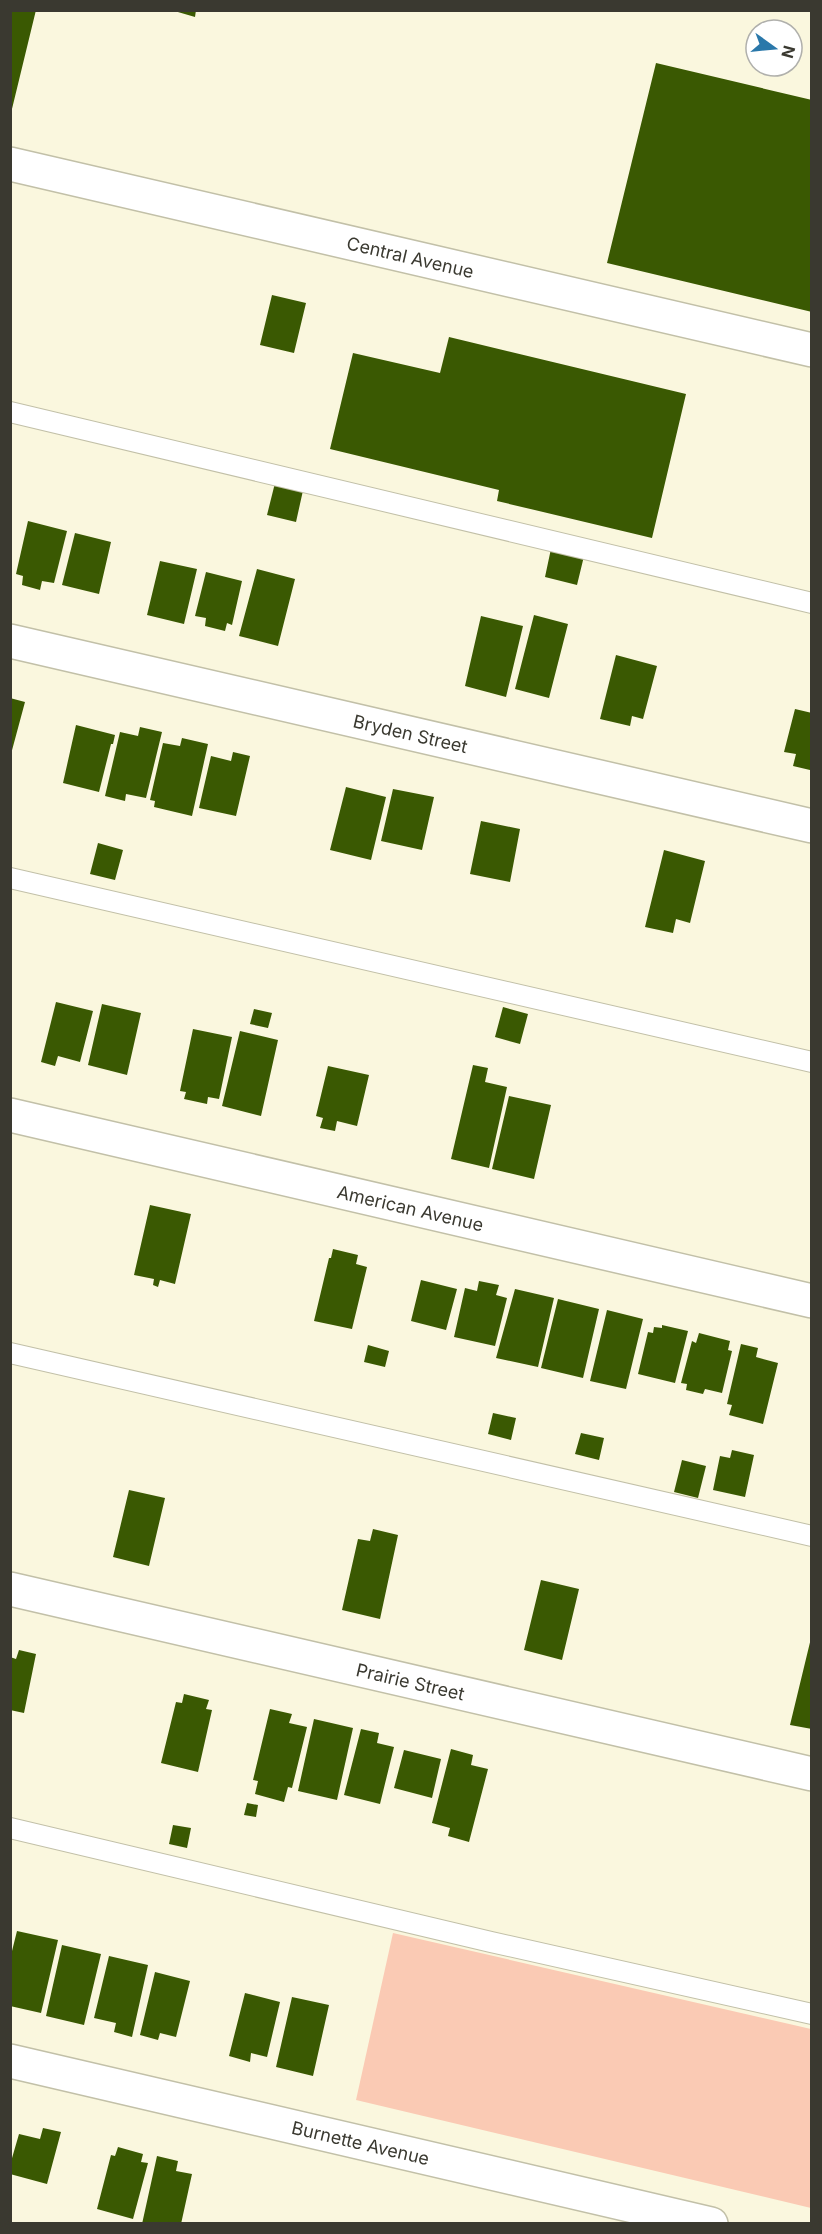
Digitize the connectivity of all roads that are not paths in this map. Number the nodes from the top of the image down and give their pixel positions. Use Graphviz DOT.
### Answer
graph roads {
  1 [pos="10,164"];
  2 [pos="812,350"];
  3 [pos="10,412"];
  4 [pos="812,603"];
  5 [pos="10,640"];
  6 [pos="812,826"];
  7 [pos="10,878"];
  8 [pos="812,1062"];
  9 [pos="10,1115"];
  10 [pos="812,1301"];
  11 [pos="10,1353"];
  12 [pos="812,1536"];
  13 [pos="10,1589"];
  14 [pos="812,1773"];
  15 [pos="10,1828"];
  16 [pos="812,2014"];
  17 [pos="10,2061"];
  18 [pos="711,2223"];
  1 -- 2 [label="street, Central Avenue"];
  3 -- 4 [label="lane"];
  5 -- 6 [label="street, Bryden Street"];
  7 -- 8 [label="lane"];
  9 -- 10 [label="street, American Avenue"];
  11 -- 12 [label="lane"];
  13 -- 14 [label="street, Prairie Street"];
  15 -- 16 [label="lane"];
  17 -- 18 [label="street, Burnette Avenue"];
}
